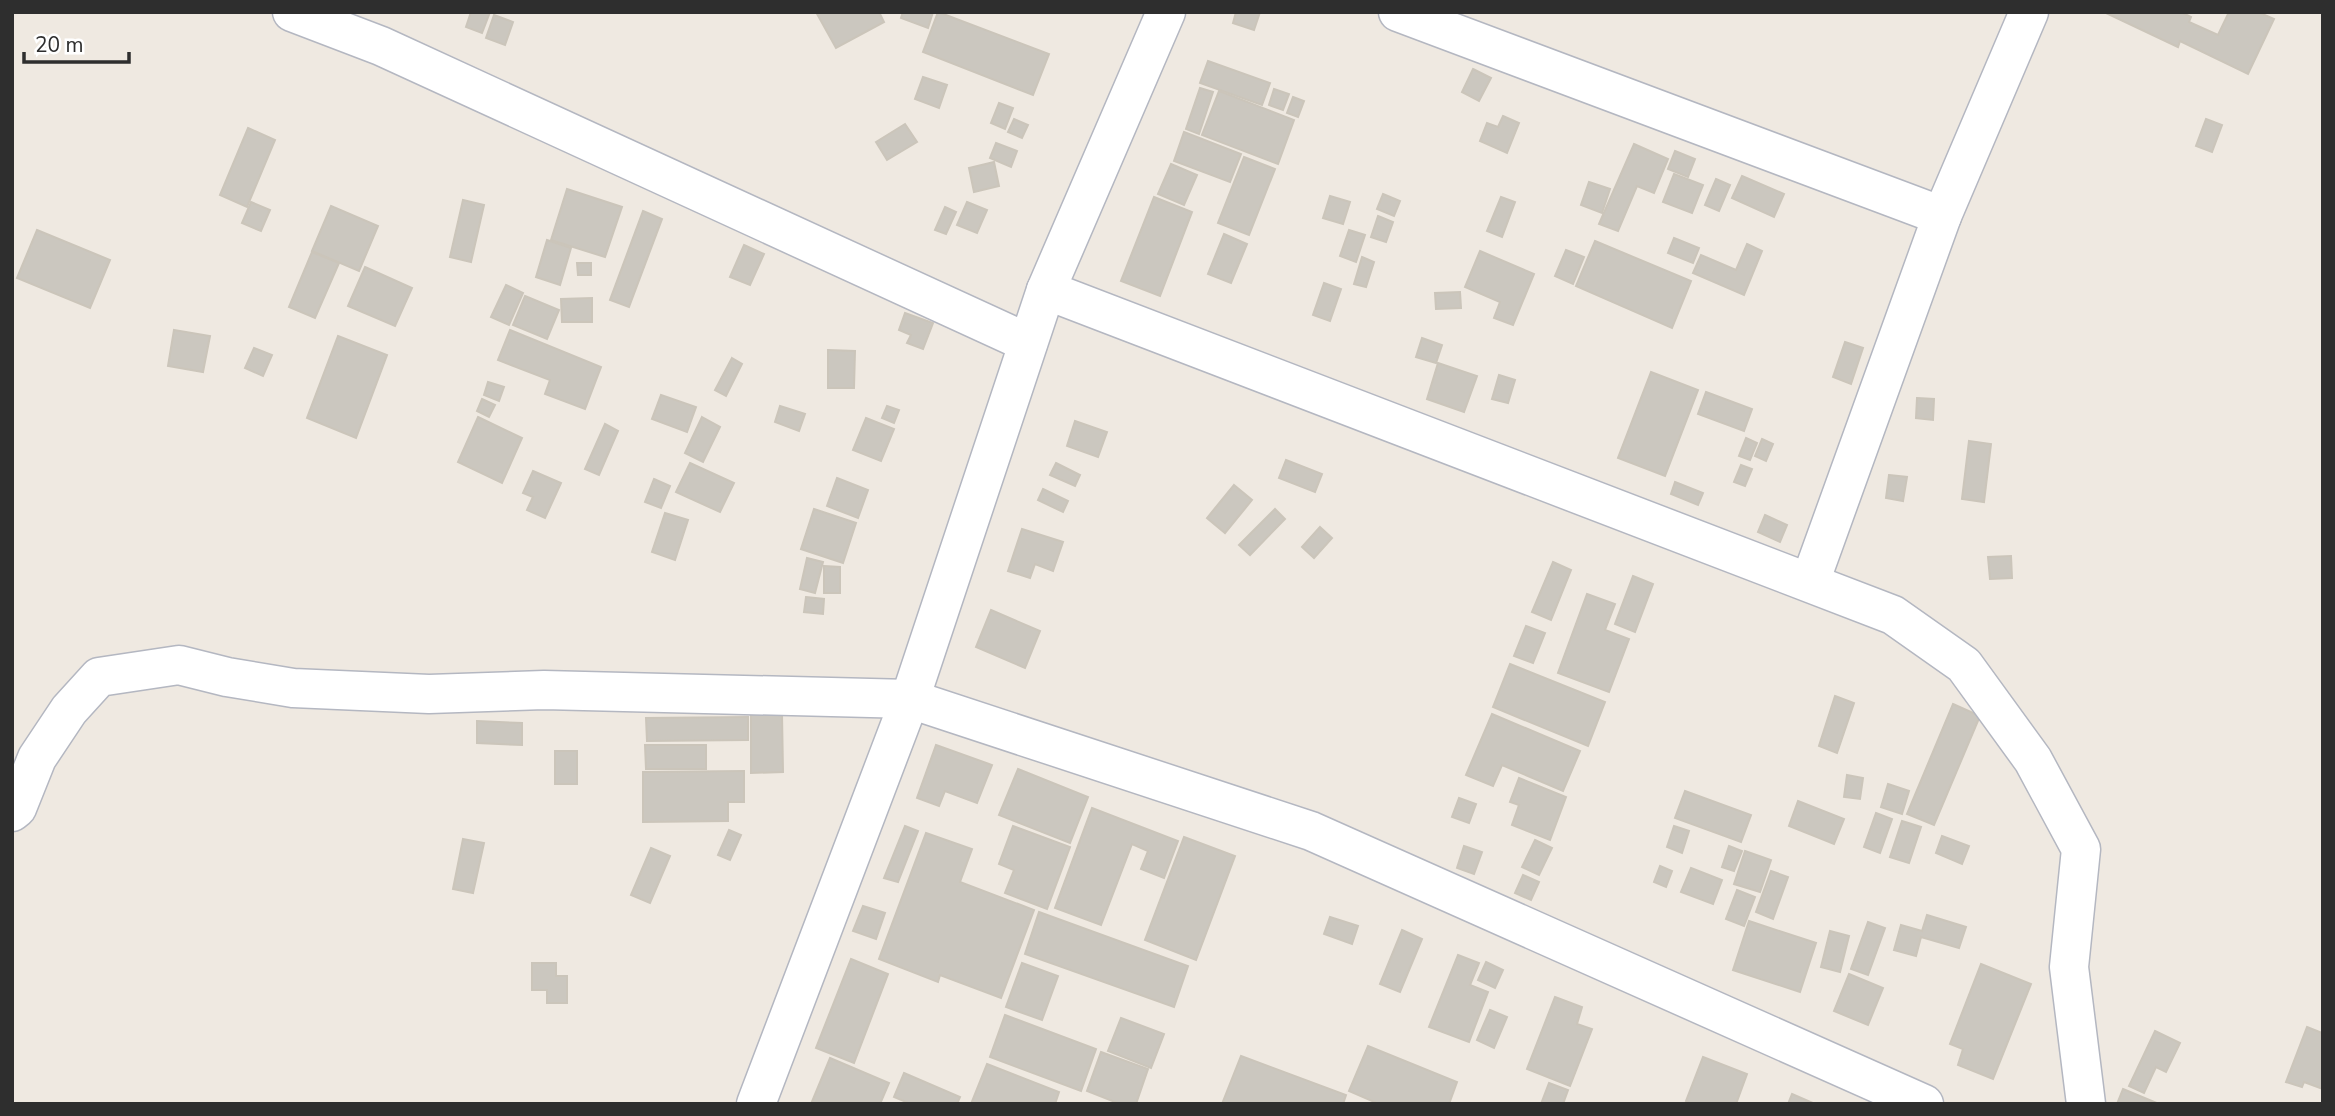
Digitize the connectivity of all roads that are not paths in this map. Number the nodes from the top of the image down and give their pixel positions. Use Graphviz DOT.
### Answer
graph roads {
  1 [pos="292,12"];
  2 [pos="1166,12"];
  3 [pos="1398,12"];
  4 [pos="2029,12"];
  5 [pos="380,29"];
  6 [pos="1942,216"];
  7 [pos="1046,290"];
  8 [pos="1028,343"];
  9 [pos="1810,582"];
  10 [pos="910,699"];
  11 [pos="12,812"];
  12 [pos="756,1104"];
  13 [pos="1924,1104"];
  14 [pos="2086,1104"];
  1 -- 5 [label="street"];
  2 -- 7 [label="street"];
  3 -- 6 [label="street"];
  4 -- 6 [label="street"];
  5 -- 8 [label="street"];
  6 -- 9 [label="street"];
  7 -- 8 [label="street"];
  7 -- 9 [label="street"];
  8 -- 10 [label="street"];
  9 -- 14 [label="street"];
  10 -- 11 [label="street"];
  10 -- 12 [label="street"];
  10 -- 13 [label="street"];
}
